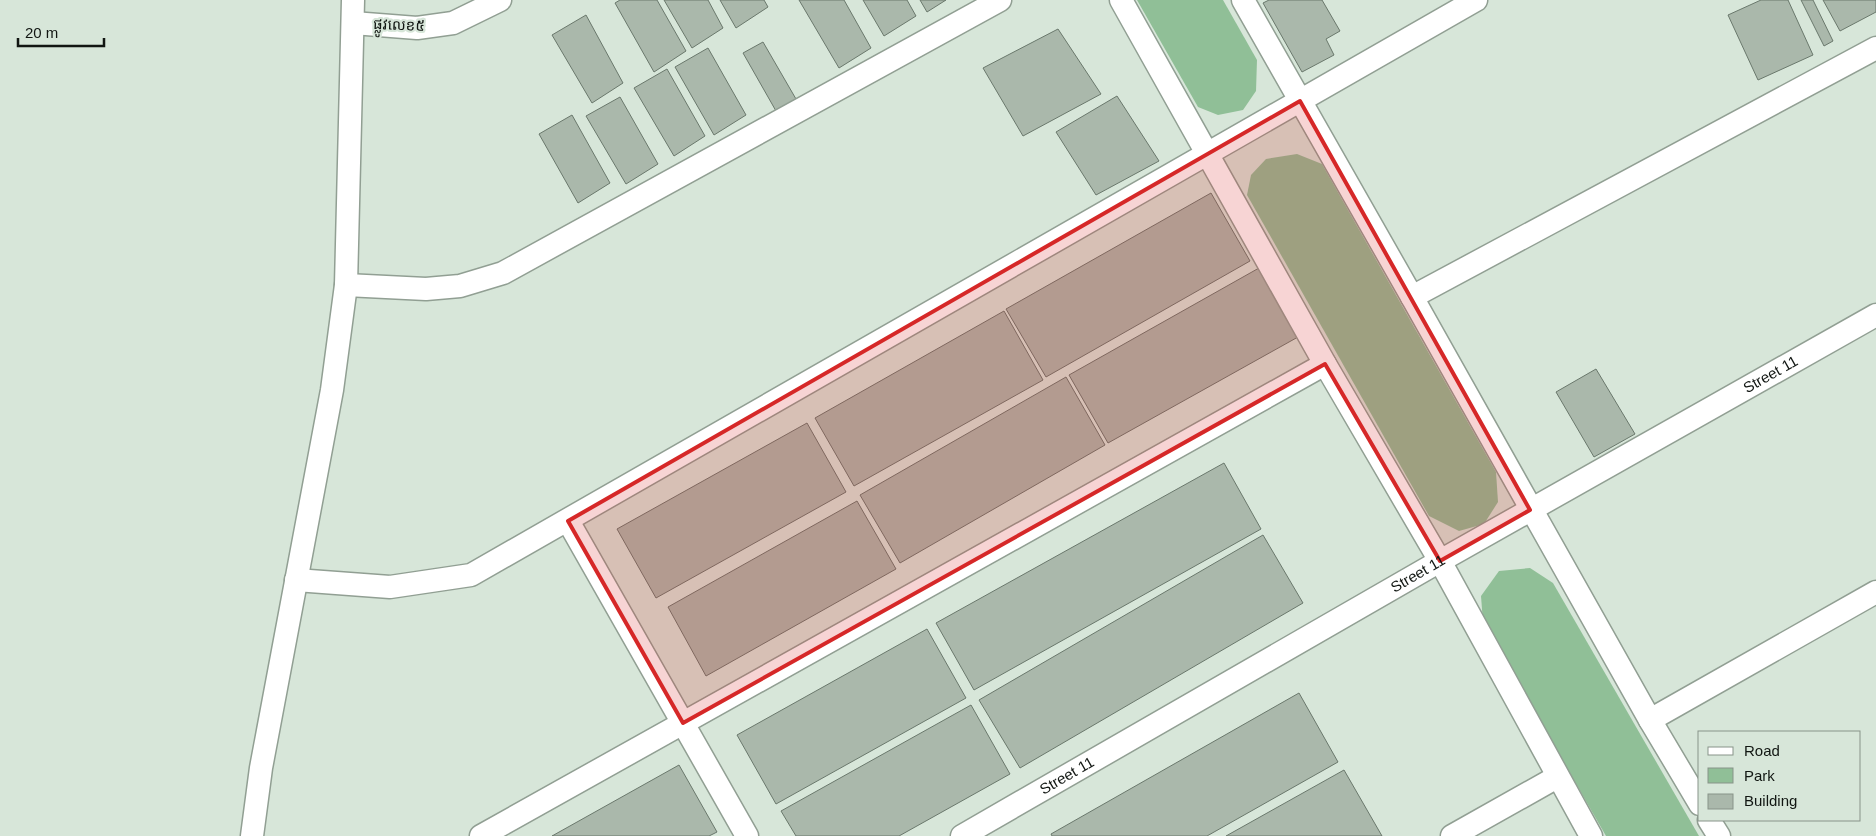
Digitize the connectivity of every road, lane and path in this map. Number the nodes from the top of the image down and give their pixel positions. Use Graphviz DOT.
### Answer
graph roads {
  1 [pos="353,0"];
  2 [pos="500,0"];
  3 [pos="1000,0"];
  4 [pos="1121,0"];
  5 [pos="1243,0"];
  6 [pos="1476,0"];
  7 [pos="353,23"];
  8 [pos="1876,48"];
  9 [pos="1300,101"];
  10 [pos="1208,154"];
  11 [pos="346,285"];
  12 [pos="1412,297"];
  13 [pos="1876,315"];
  14 [pos="1325,364"];
  15 [pos="1530,510"];
  16 [pos="568,521"];
  17 [pos="1440,561"];
  18 [pos="296,580"];
  19 [pos="1876,592"];
  20 [pos="1650,720"];
  21 [pos="682,723"];
  22 [pos="1557,778"];
  23 [pos="1698,801"];
  24 [pos="1710,821"];
  25 [pos="252,836"];
  26 [pos="481,836"];
  27 [pos="747,836"];
  28 [pos="962,836"];
  29 [pos="1452,836"];
  30 [pos="1591,836"];
  31 [pos="1719,836"];
  1 -- 7 [label="street"];
  2 -- 7 [label="street, ផ្លូវលេខ៥"];
  3 -- 11 [label="street"];
  4 -- 10 [label="street"];
  5 -- 9 [label="street"];
  6 -- 9 [label="street"];
  7 -- 11 [label="street"];
  8 -- 12 [label="street"];
  9 -- 10 [label="street"];
  9 -- 12 [label="street"];
  10 -- 14 [label="street"];
  10 -- 16 [label="street"];
  11 -- 18 [label="street"];
  12 -- 15 [label="street"];
  13 -- 15 [label="street, Street 11"];
  14 -- 17 [label="street"];
  14 -- 21 [label="street"];
  15 -- 17 [label="street, Street 11"];
  15 -- 20 [label="street"];
  16 -- 18 [label="street"];
  16 -- 21 [label="street"];
  17 -- 22 [label="street"];
  17 -- 28 [label="street, Street 11"];
  18 -- 25 [label="street"];
  19 -- 20 [label="street"];
  20 -- 23 [label="street"];
  21 -- 26 [label="street"];
  21 -- 27 [label="street"];
  22 -- 29 [label="street"];
  22 -- 30 [label="street"];
  24 -- 31 [label="street"];
}
